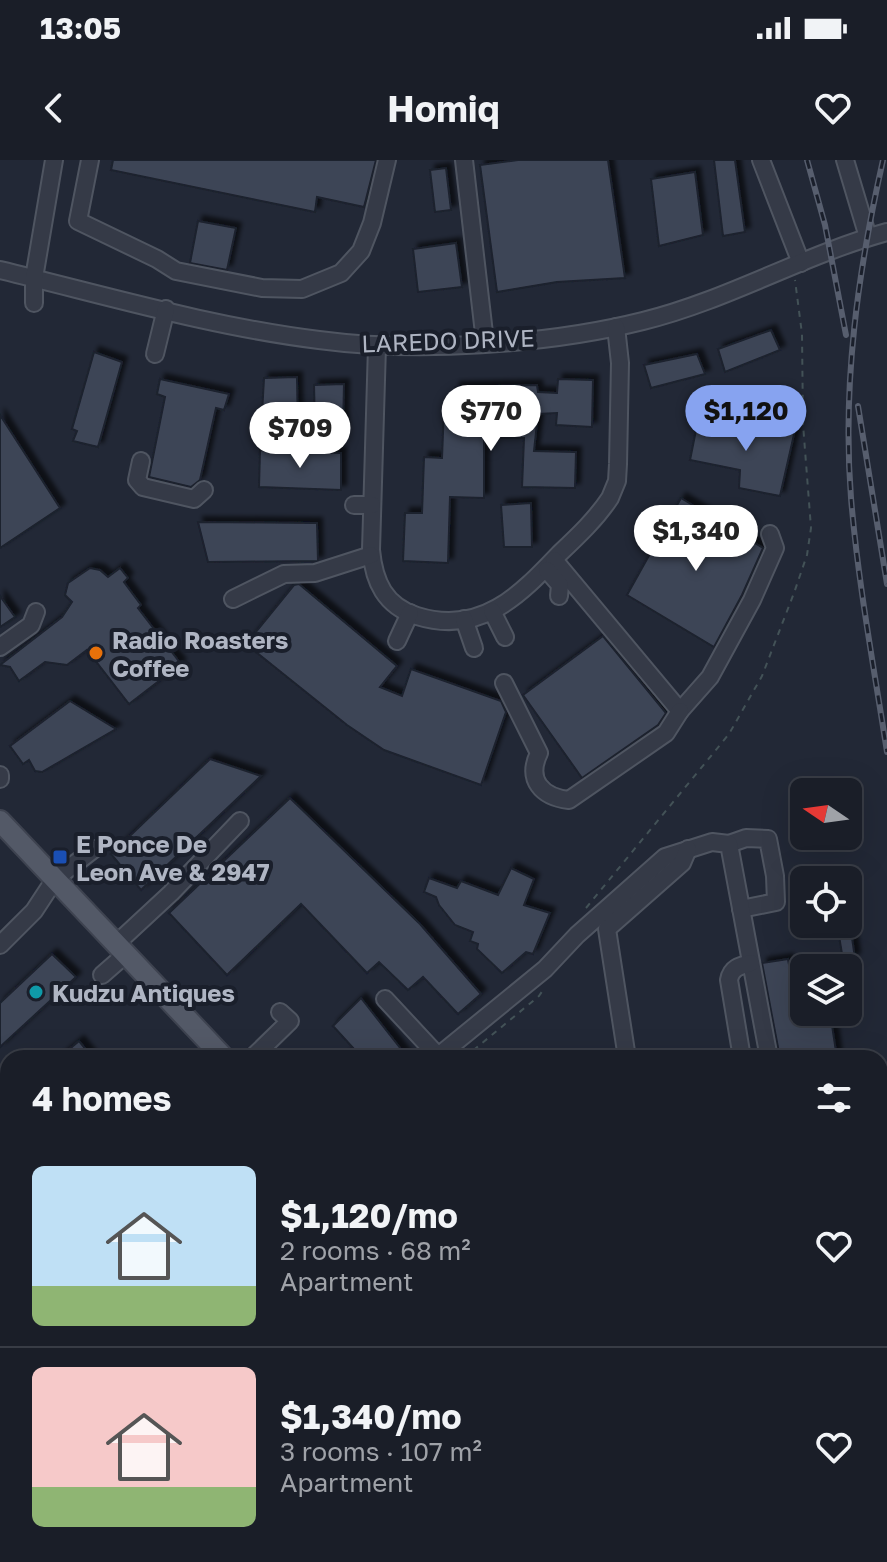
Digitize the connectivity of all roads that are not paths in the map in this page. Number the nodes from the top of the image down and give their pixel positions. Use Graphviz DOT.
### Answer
graph roads {
  1 [pos="54,160"];
  2 [pos="90,160"];
  3 [pos="387,160"];
  4 [pos="464,160"];
  5 [pos="761,160"];
  6 [pos="845,160"];
  7 [pos="877,234"];
  8 [pos="801,263"];
  9 [pos="0,270"];
  10 [pos="34,278"];
  11 [pos="34,303"];
  12 [pos="166,309"];
  13 [pos="616,327"];
  14 [pos="485,342"];
  15 [pos="377,346"];
  16 [pos="155,354"];
  17 [pos="141,461"];
  18 [pos="204,490"];
  19 [pos="354,505"];
  20 [pos="372,505"];
  21 [pos="770,534"];
  22 [pos="371,555"];
  23 [pos="550,564"];
  24 [pos="559,596"];
  25 [pos="233,599"];
  26 [pos="492,611"];
  27 [pos="36,612"];
  28 [pos="410,613"];
  29 [pos="464,619"];
  30 [pos="505,637"];
  31 [pos="397,641"];
  32 [pos="0,647"];
  33 [pos="474,648"];
  34 [pos="504,683"];
  35 [pos="680,711"];
  36 [pos="240,821"];
  37 [pos="12,828"];
  38 [pos="729,844"];
  39 [pos="94,849"];
  40 [pos="688,849"];
  41 [pos="55,879"];
  42 [pos="741,909"];
  43 [pos="0,945"];
  44 [pos="121,949"];
  45 [pos="751,963"];
  46 [pos="102,975"];
  47 [pos="385,999"];
  48 [pos="280,1012"];
  49 [pos="216,1050"];
  50 [pos="260,1050"];
  51 [pos="431,1050"];
  52 [pos="446,1050"];
  53 [pos="626,1050"];
  54 [pos="741,1050"];
  55 [pos="767,1050"];
  1 -- 10 [label="street"];
  2 -- 3 [label="street"];
  4 -- 14 [label="street"];
  5 -- 8 [label="street"];
  6 -- 7 [label="street"];
  7 -- 8 [label="street, LAREDO DRIVE"];
  8 -- 13 [label="street, LAREDO DRIVE"];
  9 -- 10 [label="street, LAREDO DRIVE"];
  10 -- 11 [label="street"];
  10 -- 12 [label="street, LAREDO DRIVE"];
  12 -- 15 [label="street, LAREDO DRIVE"];
  12 -- 16 [label="street"];
  13 -- 14 [label="street, LAREDO DRIVE"];
  13 -- 23 [label="street"];
  14 -- 15 [label="street, LAREDO DRIVE"];
  15 -- 20 [label="street"];
  17 -- 18 [label="street"];
  19 -- 20 [label="street"];
  20 -- 22 [label="street"];
  21 -- 35 [label="street"];
  22 -- 25 [label="street"];
  22 -- 28 [label="street"];
  23 -- 24 [label="street"];
  23 -- 26 [label="street"];
  23 -- 35 [label="street"];
  26 -- 29 [label="street"];
  26 -- 30 [label="street"];
  27 -- 32 [label="street"];
  28 -- 29 [label="street"];
  28 -- 31 [label="street"];
  29 -- 33 [label="street"];
  34 -- 35 [label="street"];
  36 -- 44 [label="street"];
  37 -- 41 [label="main road"];
  38 -- 40 [label="street"];
  38 -- 42 [label="street"];
  38 -- 42 [label="street"];
  39 -- 41 [label="street"];
  40 -- 52 [label="street"];
  40 -- 53 [label="street"];
  41 -- 43 [label="street"];
  41 -- 44 [label="main road"];
  42 -- 45 [label="street"];
  44 -- 46 [label="street"];
  44 -- 49 [label="main road"];
  45 -- 54 [label="street"];
  45 -- 55 [label="street"];
  47 -- 51 [label="street"];
  48 -- 50 [label="street"];
}
